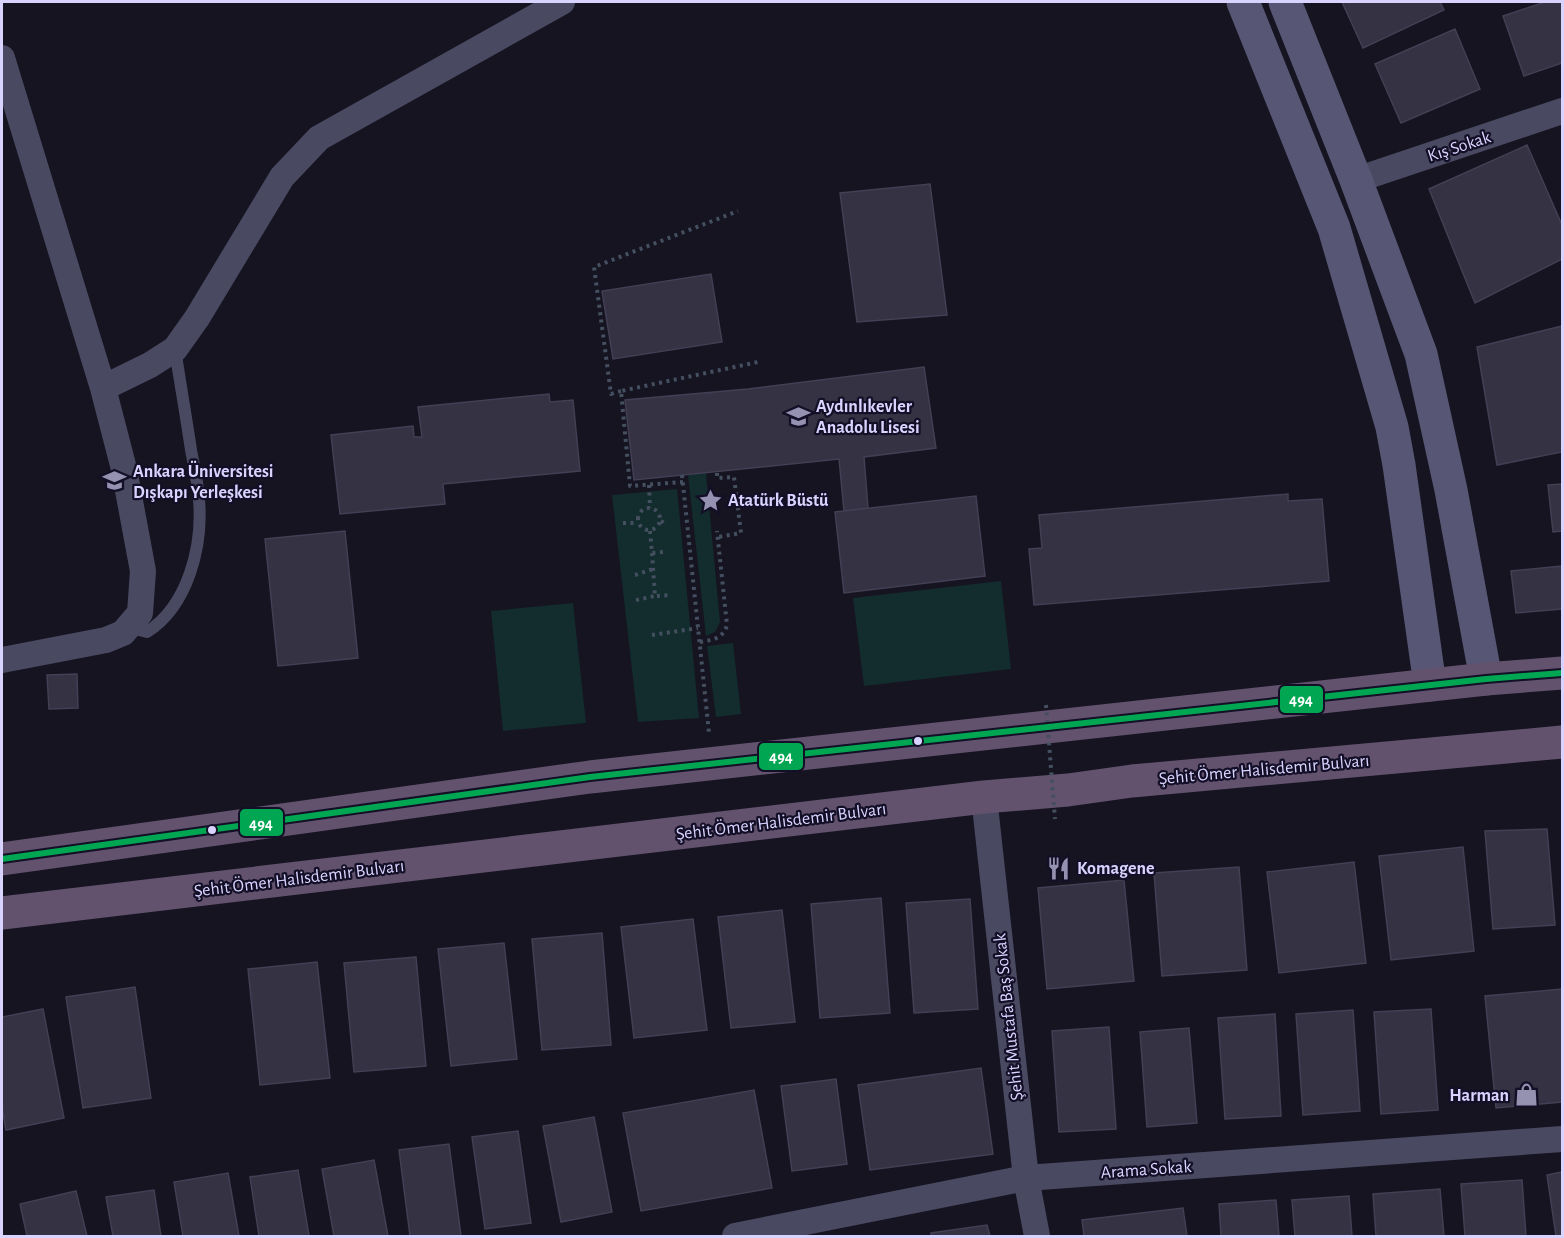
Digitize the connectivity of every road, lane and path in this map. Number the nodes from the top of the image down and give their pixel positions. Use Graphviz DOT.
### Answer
graph roads {
  1 [pos="562,2"];
  2 [pos="1243,2"];
  3 [pos="1285,2"];
  4 [pos="2,58"];
  5 [pos="1563,111"];
  6 [pos="1356,180"];
  7 [pos="738,211"];
  8 [pos="175,349"];
  9 [pos="758,362"];
  10 [pos="103,387"];
  11 [pos="621,391"];
  12 [pos="682,475"];
  13 [pos="712,478"];
  14 [pos="683,482"];
  15 [pos="650,485"];
  16 [pos="651,508"];
  17 [pos="661,521"];
  18 [pos="623,523"];
  19 [pos="638,523"];
  20 [pos="668,525"];
  21 [pos="650,531"];
  22 [pos="717,531"];
  23 [pos="718,537"];
  24 [pos="664,552"];
  25 [pos="652,553"];
  26 [pos="653,569"];
  27 [pos="635,575"];
  28 [pos="671,595"];
  29 [pos="655,596"];
  30 [pos="636,600"];
  31 [pos="128,627"];
  32 [pos="698,628"];
  33 [pos="652,635"];
  34 [pos="700,642"];
  35 [pos="2,660"];
  36 [pos="1563,673"];
  37 [pos="1486,678"];
  38 [pos="1430,685"];
  39 [pos="1046,705"];
  40 [pos="1563,742"];
  41 [pos="712,764"];
  42 [pos="984,797"];
  43 [pos="1055,819"];
  44 [pos="2,859"];
  45 [pos="2,914"];
  46 [pos="1563,1139"];
  47 [pos="1026,1178"];
  48 [pos="735,1236"];
  49 [pos="1037,1236"];
  1 -- 8 [label="street"];
  2 -- 38 [label="main road"];
  3 -- 6 [label="main road"];
  4 -- 10 [label="street"];
  5 -- 6 [label="street, Kış Sokak"];
  6 -- 37 [label="main road"];
  7 -- 11 [label="path"];
  8 -- 10 [label="street"];
  8 -- 31 [label="lane"];
  9 -- 11 [label="path"];
  10 -- 31 [label="street"];
  11 -- 15 [label="path"];
  12 -- 14 [label="path"];
  13 -- 23 [label="path"];
  14 -- 15 [label="path"];
  14 -- 32 [label="path"];
  15 -- 16 [label="path"];
  16 -- 17 [label="path"];
  16 -- 19 [label="path"];
  17 -- 20 [label="path"];
  17 -- 21 [label="path"];
  18 -- 19 [label="path"];
  19 -- 21 [label="path"];
  21 -- 25 [label="path"];
  22 -- 23 [label="path"];
  23 -- 34 [label="path"];
  24 -- 25 [label="path"];
  25 -- 26 [label="path"];
  26 -- 27 [label="path"];
  26 -- 29 [label="path"];
  28 -- 29 [label="path"];
  29 -- 30 [label="path"];
  31 -- 35 [label="street"];
  32 -- 33 [label="path"];
  32 -- 34 [label="path"];
  34 -- 41 [label="path"];
  36 -- 37 [label="highway"];
  37 -- 38 [label="highway"];
  38 -- 41 [label="highway"];
  39 -- 43 [label="path, bridge"];
  40 -- 42 [label="highway, Şehit Ömer Halisdemir Bulvarı"];
  41 -- 44 [label="highway"];
  42 -- 45 [label="highway, Şehit Ömer Halisdemir Bulvarı"];
  42 -- 47 [label="street, Şehit Mustafa Baş Sokak"];
  46 -- 47 [label="street, Arama Sokak"];
  47 -- 48 [label="street, Arama Sokak"];
  47 -- 49 [label="street, Şehit Mustafa Baş Sokak"];
}
